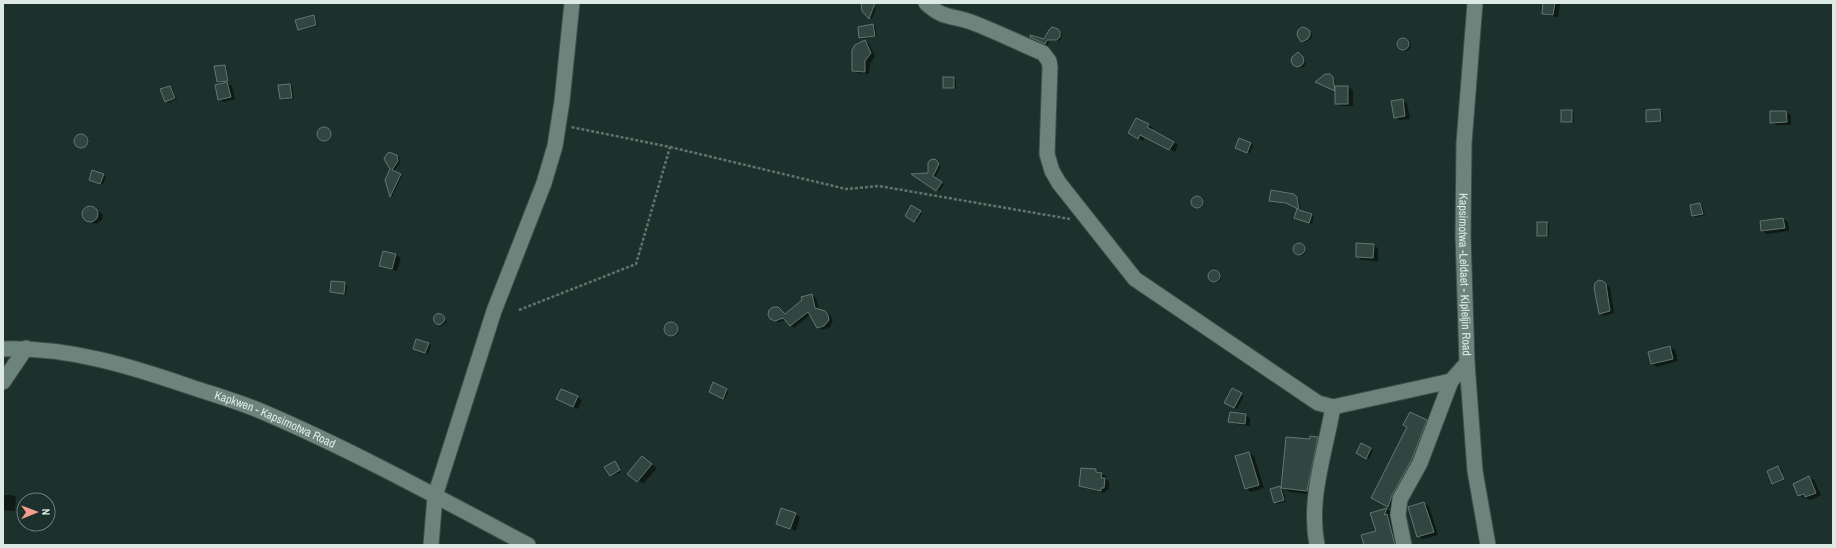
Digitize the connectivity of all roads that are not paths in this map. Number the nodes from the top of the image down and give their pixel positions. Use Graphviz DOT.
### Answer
graph roads {
  1 [pos="572,3"];
  2 [pos="926,3"];
  3 [pos="1475,3"];
  4 [pos="26,348"];
  5 [pos="3,349"];
  6 [pos="1467,363"];
  7 [pos="1451,381"];
  8 [pos="3,382"];
  9 [pos="1333,407"];
  10 [pos="436,496"];
  11 [pos="431,545"];
  12 [pos="528,545"];
  13 [pos="1317,545"];
  14 [pos="1404,545"];
  15 [pos="1488,545"];
  1 -- 10 [label="street"];
  2 -- 9 [label="street"];
  3 -- 6 [label="street, Kapsimotwa -Leldaet - Kipleljin Road"];
  4 -- 5 [label="street, Kapkwen - Kapsimotwa Road"];
  4 -- 8 [label="street"];
  4 -- 10 [label="street, Kapkwen - Kapsimotwa Road"];
  6 -- 7 [label="street"];
  6 -- 15 [label="street, Kapsimotwa -Leldaet - Kipleljin Road"];
  7 -- 9 [label="street"];
  7 -- 14 [label="street"];
  9 -- 13 [label="street"];
  10 -- 11 [label="street"];
  10 -- 12 [label="street, Kapkwen - Kapsimotwa Road"];
}
